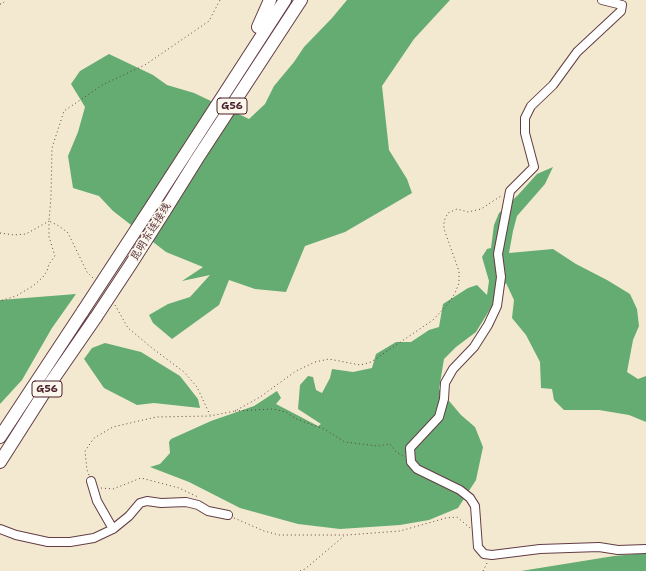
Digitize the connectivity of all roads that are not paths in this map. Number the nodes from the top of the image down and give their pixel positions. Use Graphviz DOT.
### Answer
graph roads {
  1 [pos="270,0"];
  2 [pos="275,0"];
  3 [pos="285,0"];
  4 [pos="301,0"];
  5 [pos="308,0"];
  6 [pos="602,0"];
  7 [pos="258,27"];
  8 [pos="223,119"];
  9 [pos="185,155"];
  10 [pos="0,437"];
  11 [pos="0,462"];
  12 [pos="91,481"];
  13 [pos="228,515"];
  14 [pos="0,529"];
  15 [pos="113,529"];
  16 [pos="646,549"];
  1 -- 7 [label="highway"];
  2 -- 7 [label="highway"];
  3 -- 9 [label="highway, 昆明东连接线 / G56"];
  4 -- 8 [label="highway, 昆明东连接线 / G56"];
  5 -- 8 [label="highway"];
  6 -- 16 [label="street"];
  7 -- 9 [label="highway"];
  8 -- 11 [label="highway, 昆明东连接线 / G56, bridge"];
  9 -- 10 [label="highway, 昆明东连接线 / G56, bridge"];
  12 -- 15 [label="street"];
  13 -- 15 [label="street"];
  14 -- 15 [label="street"];
}
